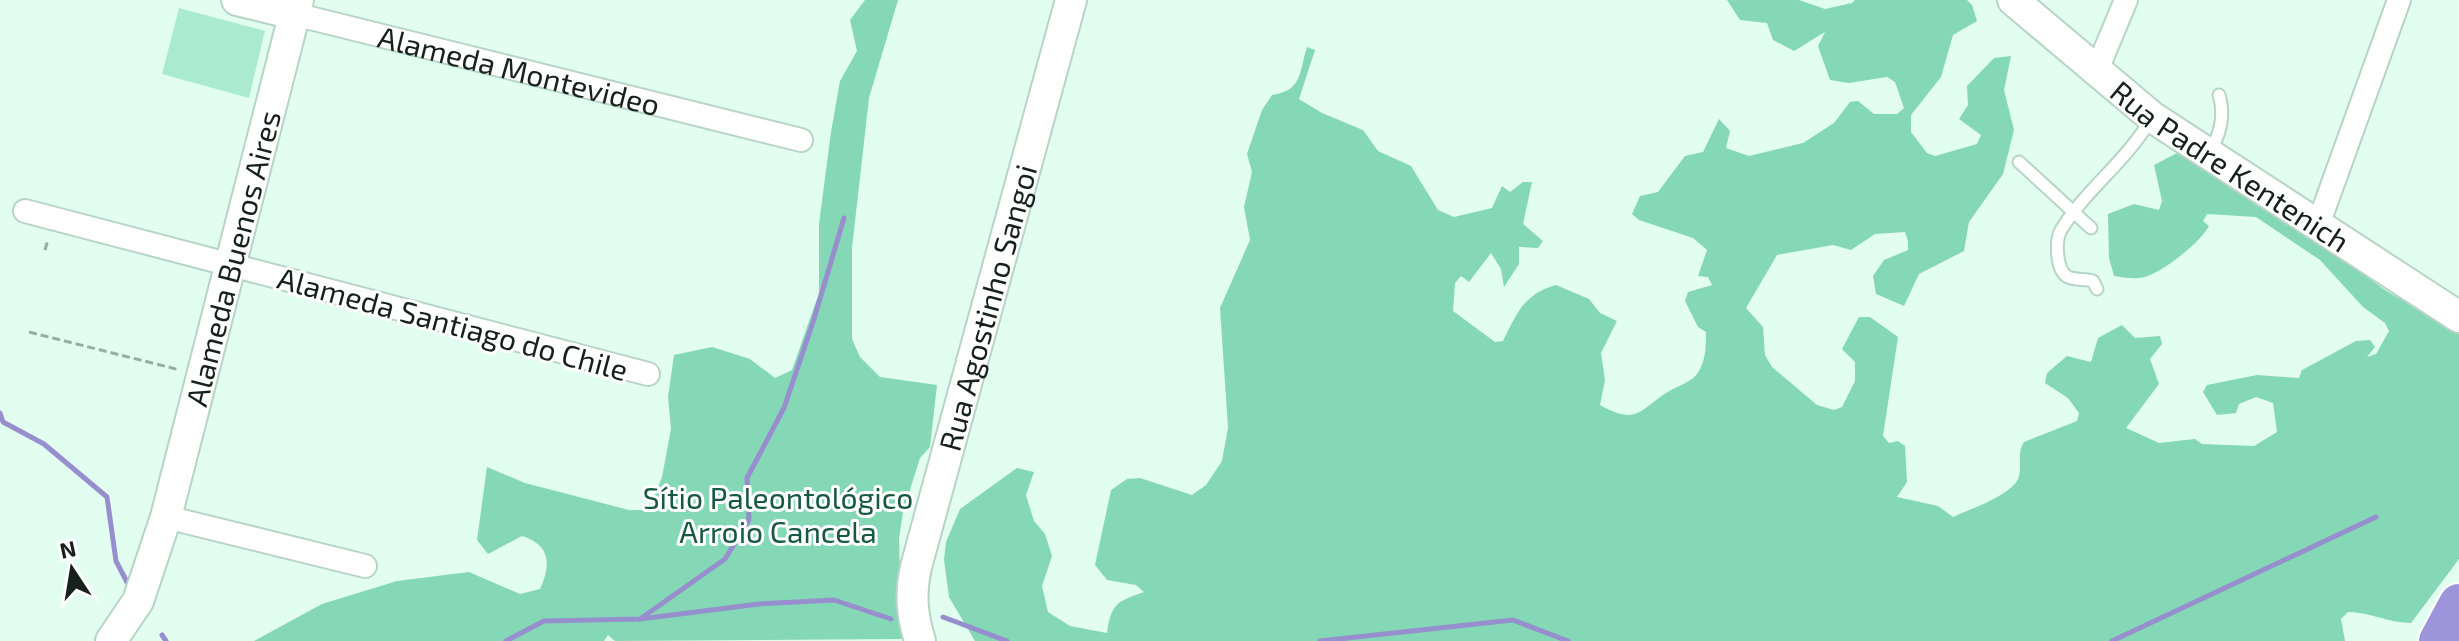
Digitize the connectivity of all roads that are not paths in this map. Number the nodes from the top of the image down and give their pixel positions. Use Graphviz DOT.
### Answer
graph roads {
  1 [pos="237,0"];
  2 [pos="1071,0"];
  3 [pos="2013,0"];
  4 [pos="2126,0"];
  5 [pos="2399,0"];
  6 [pos="296,7"];
  7 [pos="2096,72"];
  8 [pos="2219,95"];
  9 [pos="2152,117"];
  10 [pos="801,140"];
  11 [pos="2208,153"];
  12 [pos="2019,162"];
  13 [pos="25,211"];
  14 [pos="2075,213"];
  15 [pos="2318,225"];
  16 [pos="2091,228"];
  17 [pos="230,264"];
  18 [pos="2097,289"];
  19 [pos="2459,317"];
  20 [pos="648,374"];
  21 [pos="166,517"];
  22 [pos="365,566"];
  23 [pos="2459,604"];
  24 [pos="917,630"];
  25 [pos="111,641"];
  26 [pos="2439,641"];
  1 -- 6 [label="street, Alameda Montevideo"];
  2 -- 24 [label="street, Rua Agostinho Sangoi"];
  3 -- 7 [label="street, Rua Padre Kentenich"];
  4 -- 7 [label="street"];
  5 -- 15 [label="street"];
  6 -- 10 [label="street, Alameda Montevideo"];
  6 -- 17 [label="street, Alameda Buenos Aires"];
  7 -- 9 [label="street, Rua Padre Kentenich"];
  8 -- 11 [label="lane"];
  9 -- 11 [label="street, Rua Padre Kentenich"];
  9 -- 14 [label="lane"];
  11 -- 15 [label="street, Rua Padre Kentenich"];
  12 -- 14 [label="lane"];
  13 -- 17 [label="street, Alameda Santiago do Chile"];
  14 -- 16 [label="lane"];
  14 -- 18 [label="lane"];
  15 -- 19 [label="street, Rua Padre Kentenich"];
  17 -- 20 [label="street, Alameda Santiago do Chile"];
  17 -- 21 [label="street, Alameda Buenos Aires"];
  21 -- 22 [label="street"];
  21 -- 25 [label="street, Alameda Buenos Aires"];
  23 -- 26 [label="highway"];
}
